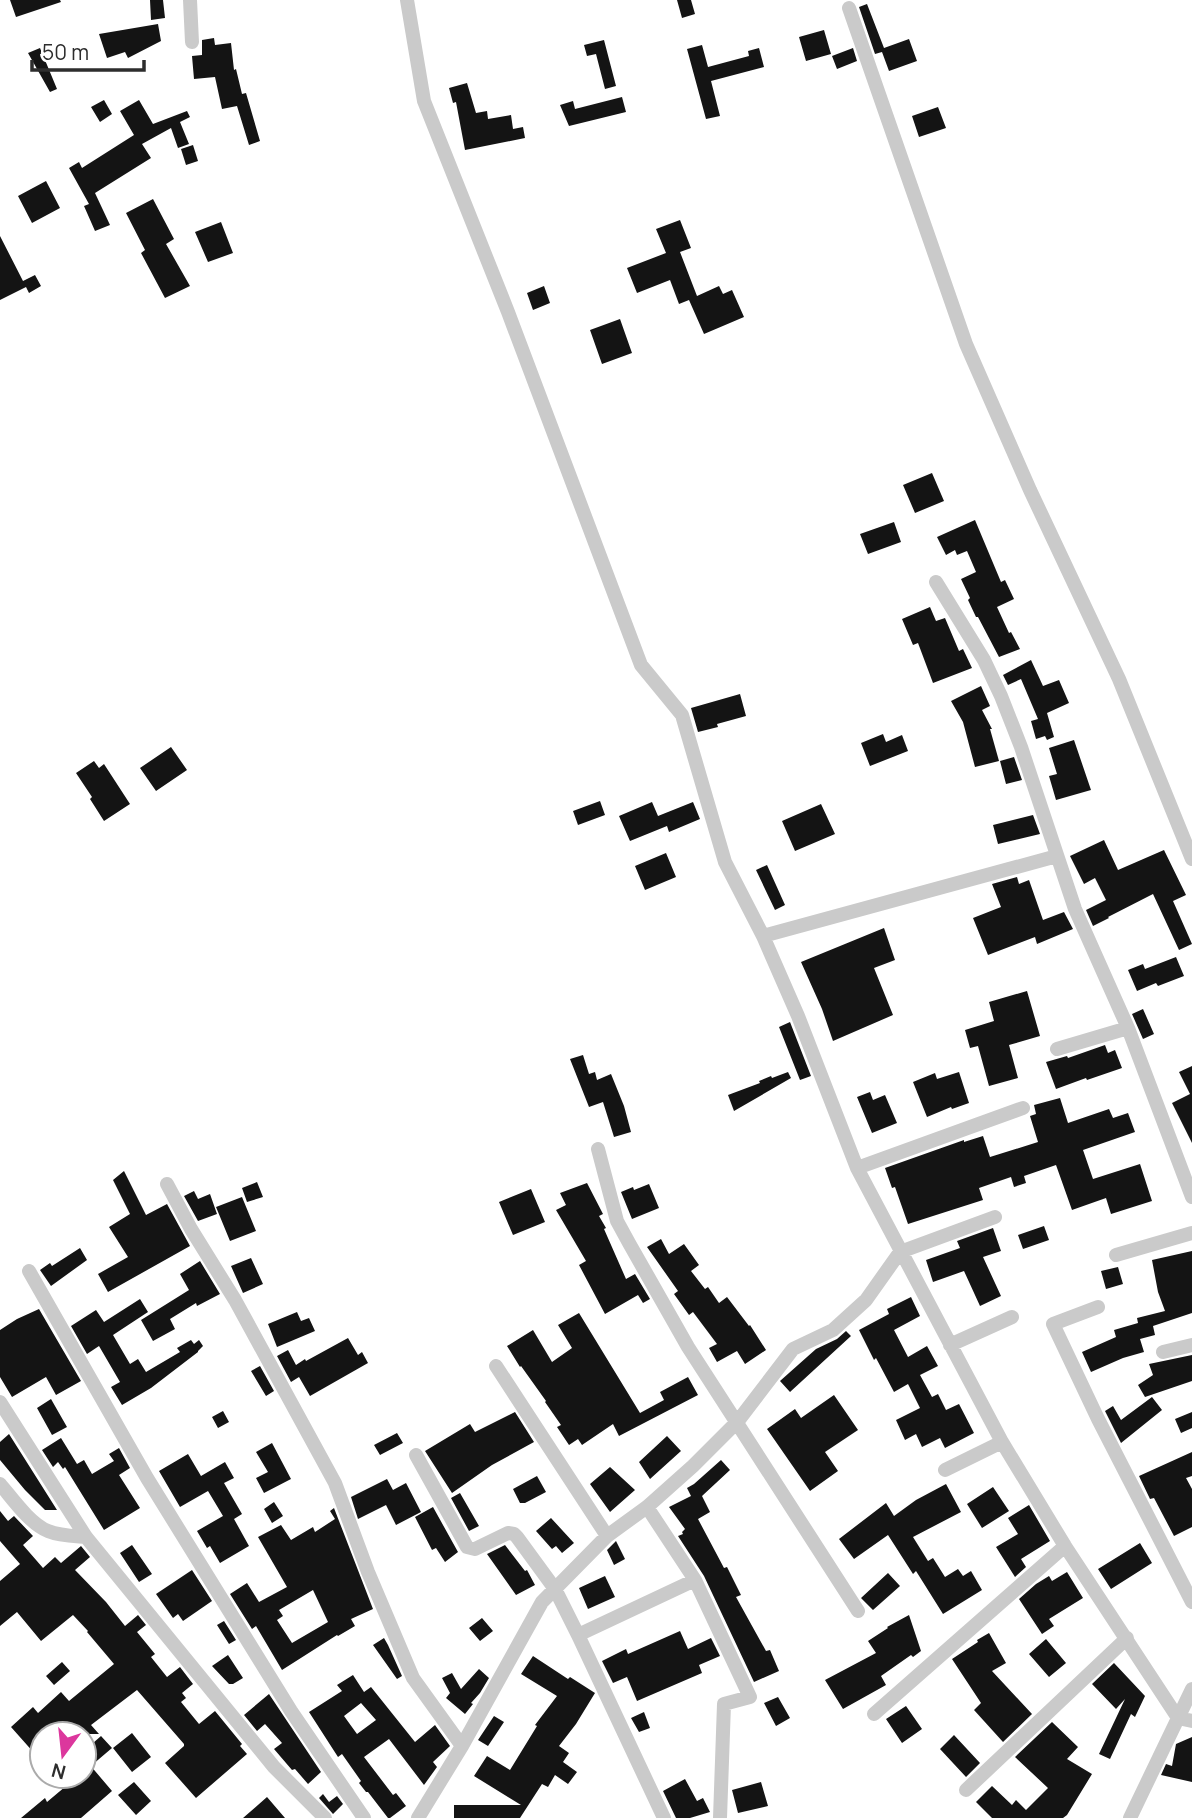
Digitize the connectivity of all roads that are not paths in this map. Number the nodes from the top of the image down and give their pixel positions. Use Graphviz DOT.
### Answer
graph roads {
  1 [pos="190,0"];
  2 [pos="407,0"];
  3 [pos="849,8"];
  4 [pos="192,41"];
  5 [pos="936,582"];
  6 [pos="1057,856"];
  7 [pos="1192,859"];
  8 [pos="763,936"];
  9 [pos="1128,1028"];
  10 [pos="1057,1049"];
  11 [pos="1023,1108"];
  12 [pos="598,1149"];
  13 [pos="856,1168"];
  14 [pos="167,1184"];
  15 [pos="1192,1197"];
  16 [pos="995,1217"];
  17 [pos="1192,1233"];
  18 [pos="900,1252"];
  19 [pos="1116,1255"];
  20 [pos="29,1271"];
  21 [pos="1098,1307"];
  22 [pos="1012,1317"];
  23 [pos="950,1345"];
  24 [pos="1192,1345"];
  25 [pos="1163,1352"];
  26 [pos="496,1366"];
  27 [pos="0,1402"];
  28 [pos="738,1421"];
  29 [pos="1002,1442"];
  30 [pos="416,1455"];
  31 [pos="945,1469"];
  32 [pos="0,1484"];
  33 [pos="647,1507"];
  34 [pos="607,1536"];
  35 [pos="86,1538"];
  36 [pos="1065,1546"];
  37 [pos="695,1580"];
  38 [pos="555,1589"];
  39 [pos="1192,1602"];
  40 [pos="858,1611"];
  41 [pos="578,1635"];
  42 [pos="1127,1638"];
  43 [pos="1192,1689"];
  44 [pos="874,1714"];
  45 [pos="1185,1719"];
  46 [pos="462,1746"];
  47 [pos="966,1790"];
  48 [pos="325,1818"];
  49 [pos="364,1818"];
  50 [pos="418,1818"];
  51 [pos="664,1818"];
  52 [pos="720,1818"];
  53 [pos="1130,1818"];
  1 -- 4 [label="street"];
  2 -- 8 [label="street"];
  3 -- 7 [label="street"];
  5 -- 6 [label="street"];
  6 -- 8 [label="street"];
  6 -- 9 [label="street"];
  8 -- 13 [label="street"];
  9 -- 10 [label="street"];
  9 -- 15 [label="street"];
  11 -- 13 [label="street"];
  12 -- 28 [label="street"];
  13 -- 18 [label="street"];
  14 -- 46 [label="street"];
  16 -- 18 [label="street"];
  17 -- 19 [label="street"];
  18 -- 23 [label="street"];
  18 -- 28 [label="street"];
  20 -- 49 [label="street"];
  21 -- 39 [label="street"];
  22 -- 23 [label="street"];
  23 -- 29 [label="street"];
  24 -- 25 [label="street"];
  26 -- 34 [label="street"];
  27 -- 35 [label="street"];
  28 -- 33 [label="street"];
  28 -- 40 [label="street"];
  29 -- 31 [label="street"];
  29 -- 36 [label="street"];
  30 -- 38 [label="street"];
  32 -- 35 [label="street"];
  33 -- 34 [label="street"];
  33 -- 37 [label="street"];
  34 -- 38 [label="street"];
  35 -- 48 [label="street"];
  36 -- 42 [label="street"];
  36 -- 44 [label="street"];
  37 -- 41 [label="street"];
  37 -- 52 [label="street"];
  38 -- 41 [label="street"];
  38 -- 46 [label="street"];
  41 -- 51 [label="street"];
  42 -- 45 [label="street"];
  42 -- 47 [label="street"];
  43 -- 45 [label="street"];
  45 -- 53 [label="street"];
  46 -- 50 [label="street"];
}
